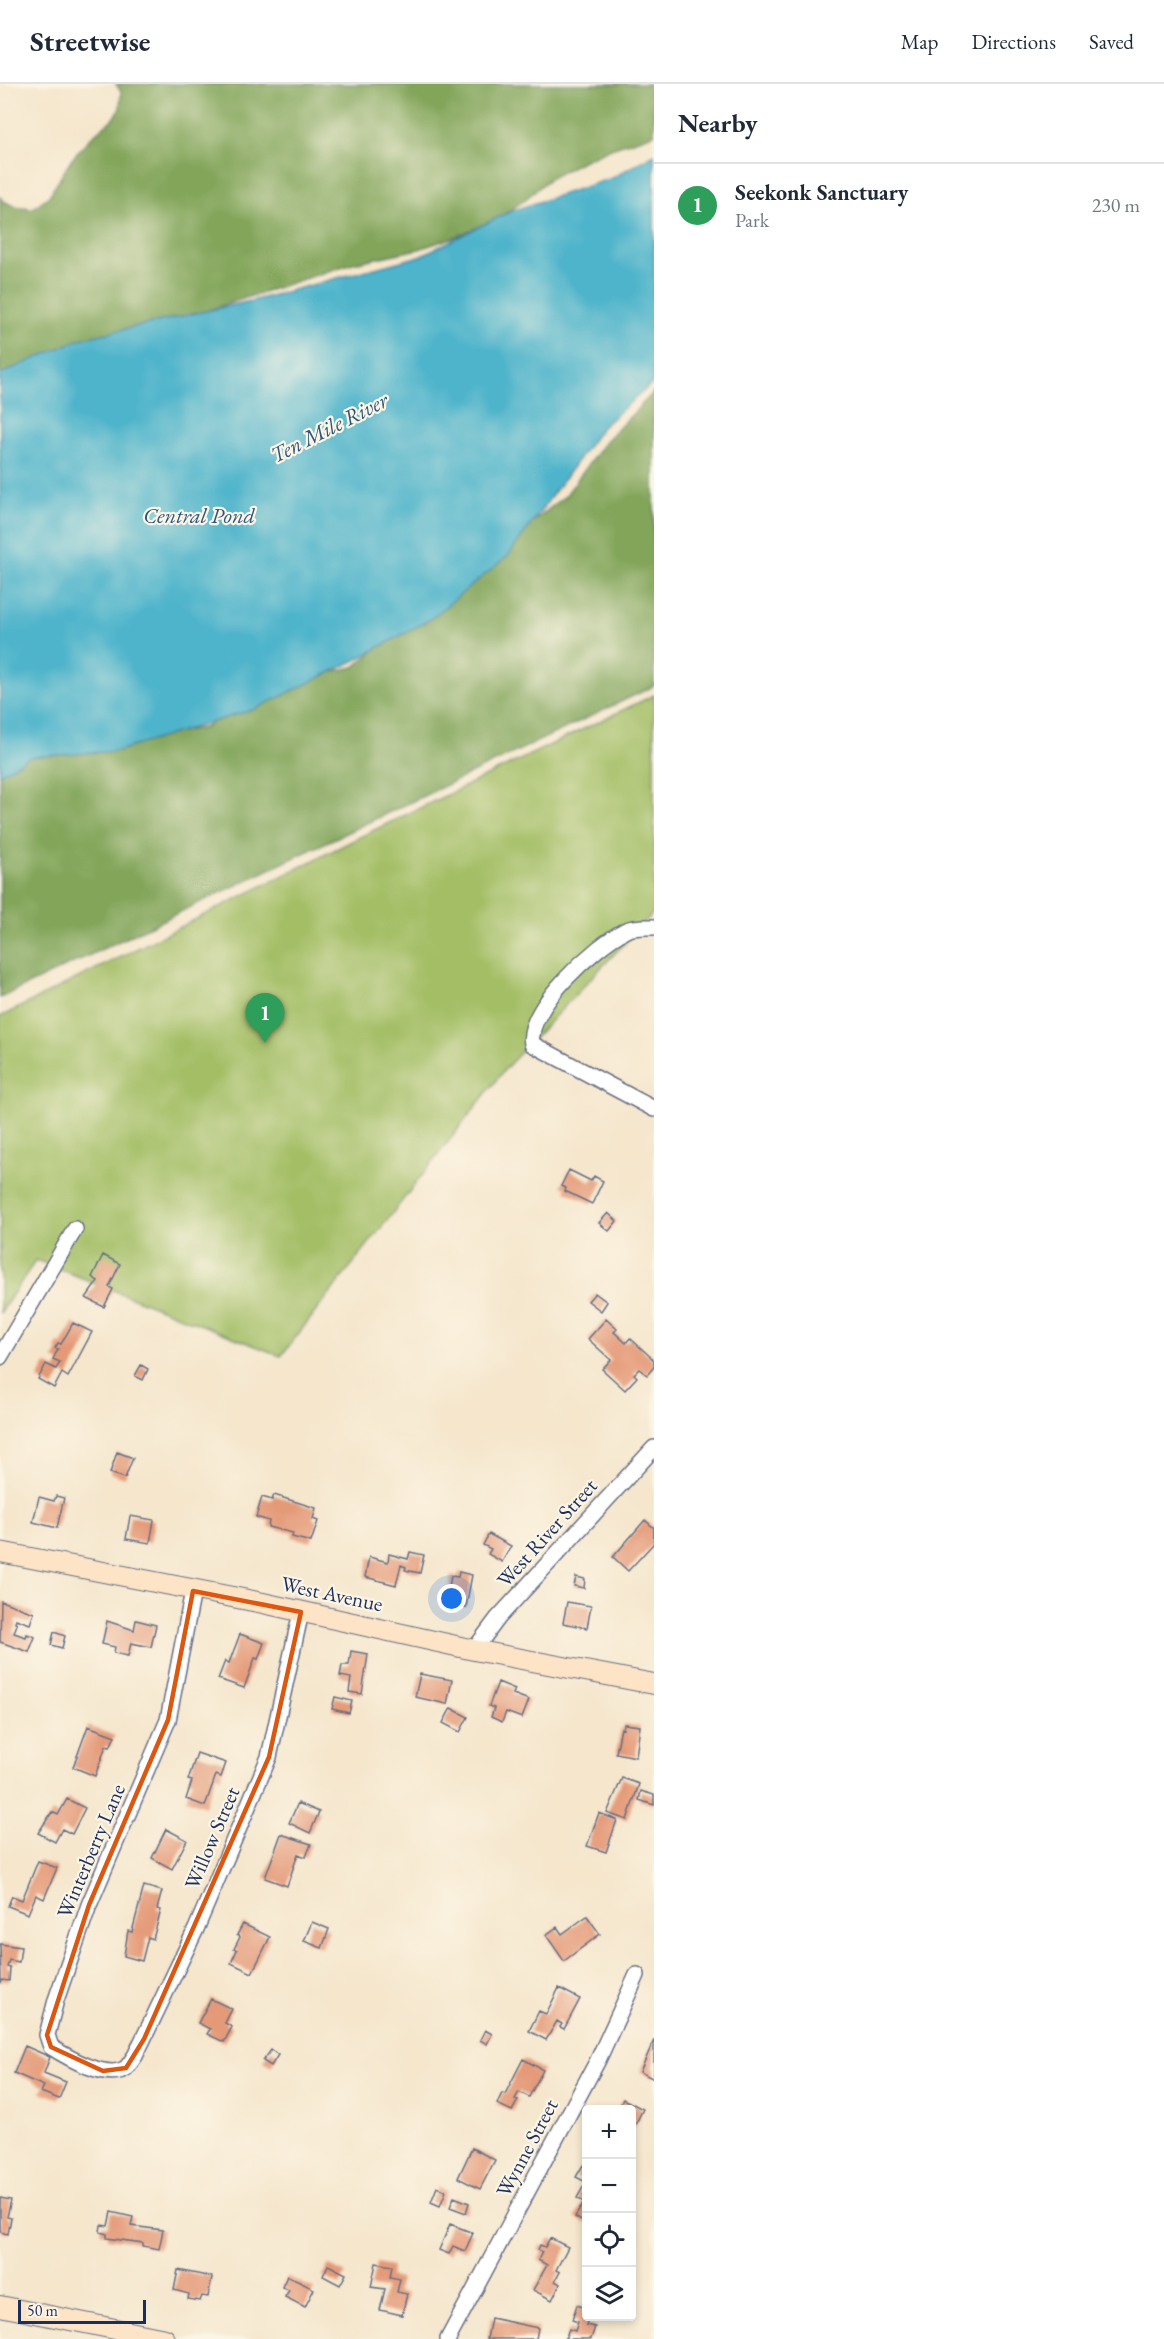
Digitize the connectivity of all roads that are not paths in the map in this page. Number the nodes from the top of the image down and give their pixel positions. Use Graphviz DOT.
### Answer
graph roads {
  1 [pos="654,927"];
  2 [pos="654,1110"];
  3 [pos="75,1229"];
  4 [pos="0,1357"];
  5 [pos="654,1448"];
  6 [pos="0,1552"];
  7 [pos="193,1591"];
  8 [pos="301,1612"];
  9 [pos="474,1650"];
  10 [pos="654,1684"];
  11 [pos="637,1975"];
  12 [pos="126,2068"];
  13 [pos="0,2306"];
  14 [pos="157,2338"];
  15 [pos="448,2339"];
  1 -- 2 [label="street"];
  3 -- 4 [label="street"];
  5 -- 9 [label="street, West River Street"];
  6 -- 7 [label="street, West Avenue"];
  7 -- 8 [label="street, West Avenue"];
  7 -- 12 [label="street, Winterberry Lane"];
  8 -- 9 [label="street, West Avenue"];
  8 -- 12 [label="street, Willow Street"];
  9 -- 10 [label="street, West Avenue"];
  11 -- 15 [label="street, Wynne Street"];
  13 -- 14 [label="street"];
}
